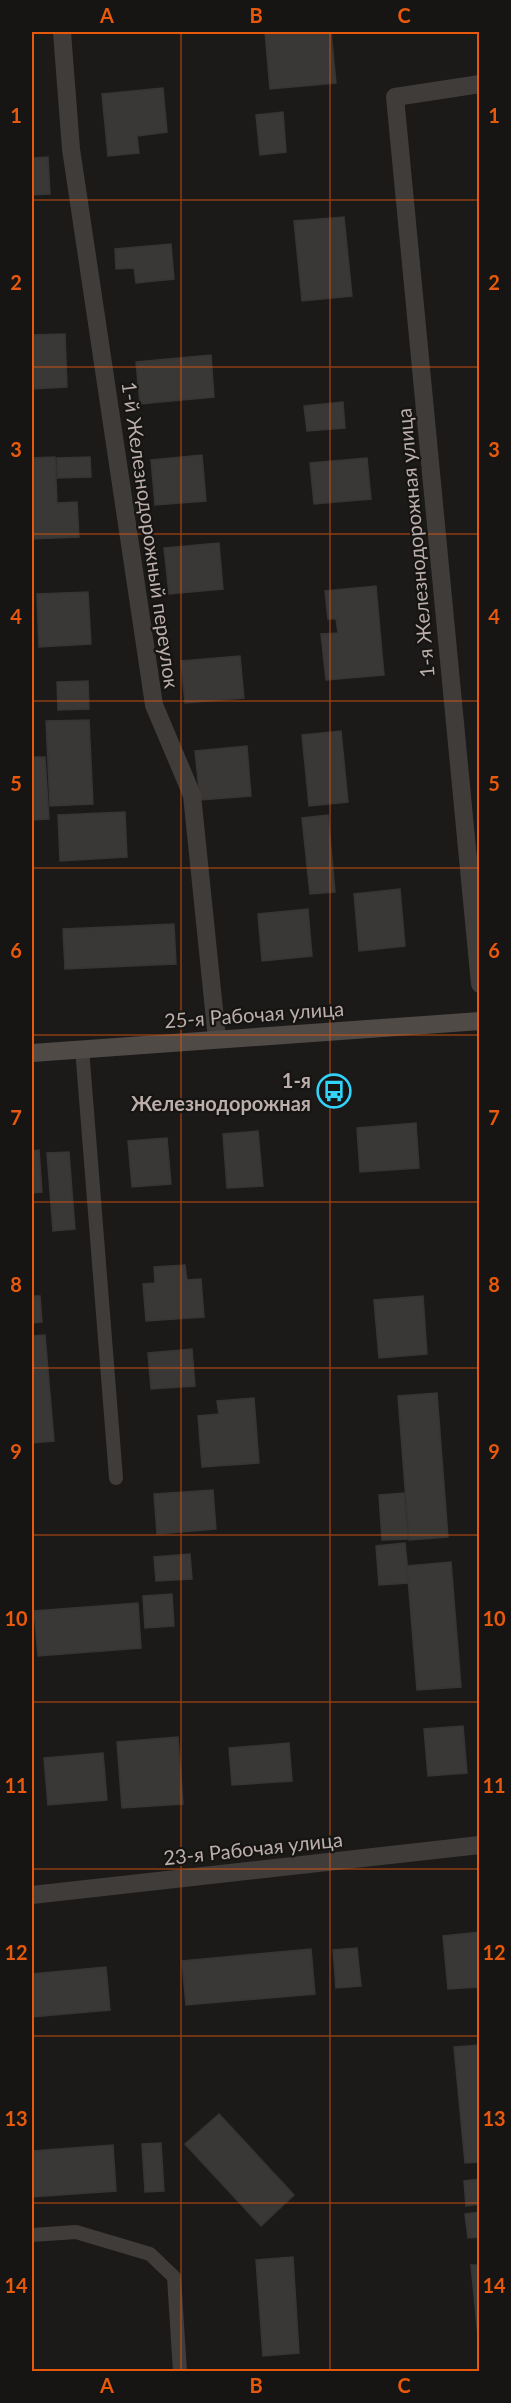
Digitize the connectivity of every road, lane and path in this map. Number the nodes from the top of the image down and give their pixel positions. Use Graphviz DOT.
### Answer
graph roads {
  1 [pos="62,32"];
  2 [pos="480,84"];
  3 [pos="480,984"];
  4 [pos="480,1021"];
  5 [pos="217,1039"];
  6 [pos="82,1048"];
  7 [pos="32,1053"];
  8 [pos="116,1478"];
  9 [pos="480,1845"];
  10 [pos="32,1895"];
  11 [pos="32,2235"];
  12 [pos="180,2372"];
  1 -- 5 [label="street, 1-й Железнодорожный переулок"];
  2 -- 3 [label="street, 1-я Железнодорожная улица"];
  4 -- 5 [label="main road, 25-я Рабочая улица"];
  5 -- 6 [label="main road, 25-я Рабочая улица"];
  6 -- 7 [label="main road, 25-я Рабочая улица"];
  6 -- 8 [label="lane"];
  9 -- 10 [label="street, 23-я Рабочая улица"];
  11 -- 12 [label="lane"];
}
